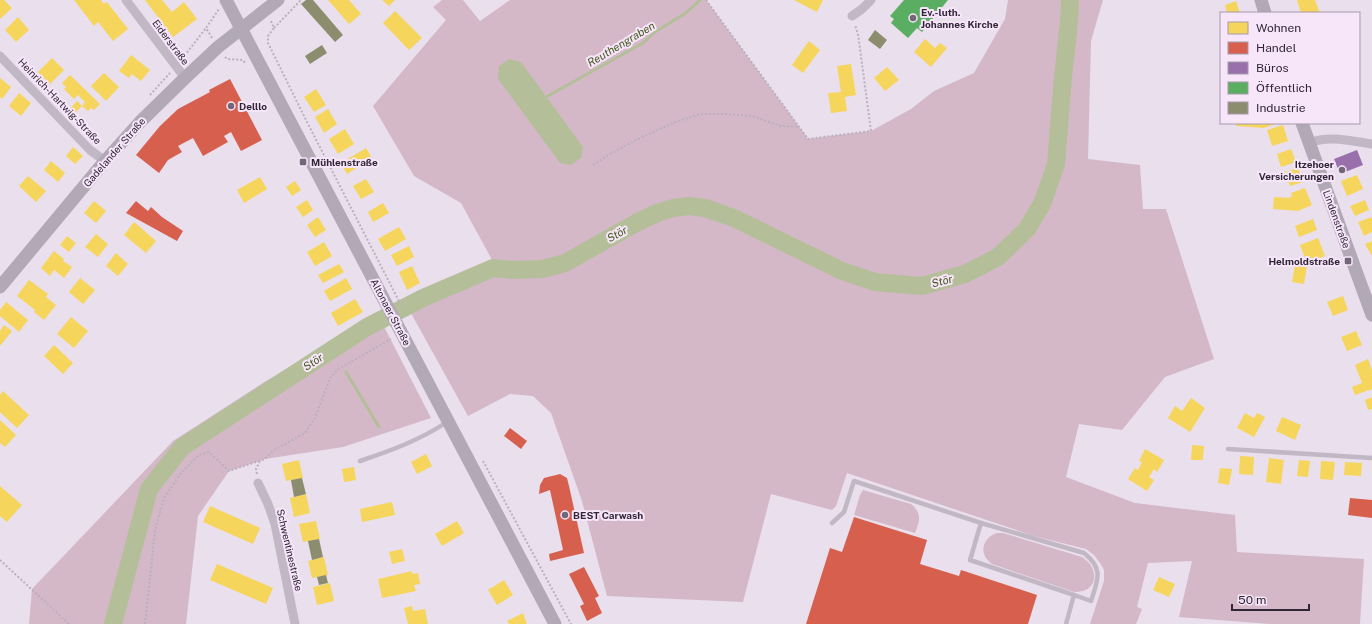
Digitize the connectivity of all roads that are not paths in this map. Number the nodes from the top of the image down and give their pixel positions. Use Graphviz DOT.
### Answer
graph roads {
  1 [pos="126,0"];
  2 [pos="226,0"];
  3 [pos="278,0"];
  4 [pos="871,0"];
  5 [pos="1261,0"];
  6 [pos="1265,12"];
  7 [pos="852,16"];
  8 [pos="241,29"];
  9 [pos="0,56"];
  10 [pos="184,78"];
  11 [pos="1302,124"];
  12 [pos="1309,143"];
  13 [pos="1372,144"];
  14 [pos="105,161"];
  15 [pos="0,287"];
  16 [pos="1372,315"];
  17 [pos="448,421"];
  18 [pos="1228,449"];
  19 [pos="1372,458"];
  20 [pos="360,461"];
  21 [pos="258,483"];
  22 [pos="832,523"];
  23 [pos="981,523"];
  24 [pos="1074,596"];
  25 [pos="295,624"];
  26 [pos="555,624"];
  27 [pos="1066,624"];
  1 -- 10 [label="street, Eiderstraße"];
  2 -- 8 [label="main road, Altonaer Straße"];
  3 -- 8 [label="main road"];
  4 -- 7 [label="street"];
  5 -- 6 [label="main road"];
  8 -- 10 [label="main road, Gadelander Straße"];
  8 -- 17 [label="main road, Altonaer Straße"];
  9 -- 14 [label="street, Heinrich-Hartwig-Straße"];
  10 -- 14 [label="main road, Gadelander Straße"];
  11 -- 12 [label="main road, Lindenstraße"];
  12 -- 13 [label="street"];
  12 -- 16 [label="main road, Lindenstraße"];
  14 -- 15 [label="main road, Gadelander Straße"];
  17 -- 20 [label="lane"];
  17 -- 26 [label="main road, Altonaer Straße"];
  18 -- 19 [label="lane"];
  21 -- 25 [label="street, Schwentinestraße"];
  22 -- 23 [label="lane"];
  23 -- 24 [label="lane"];
  23 -- 24 [label="lane"];
  24 -- 27 [label="lane"];
}
